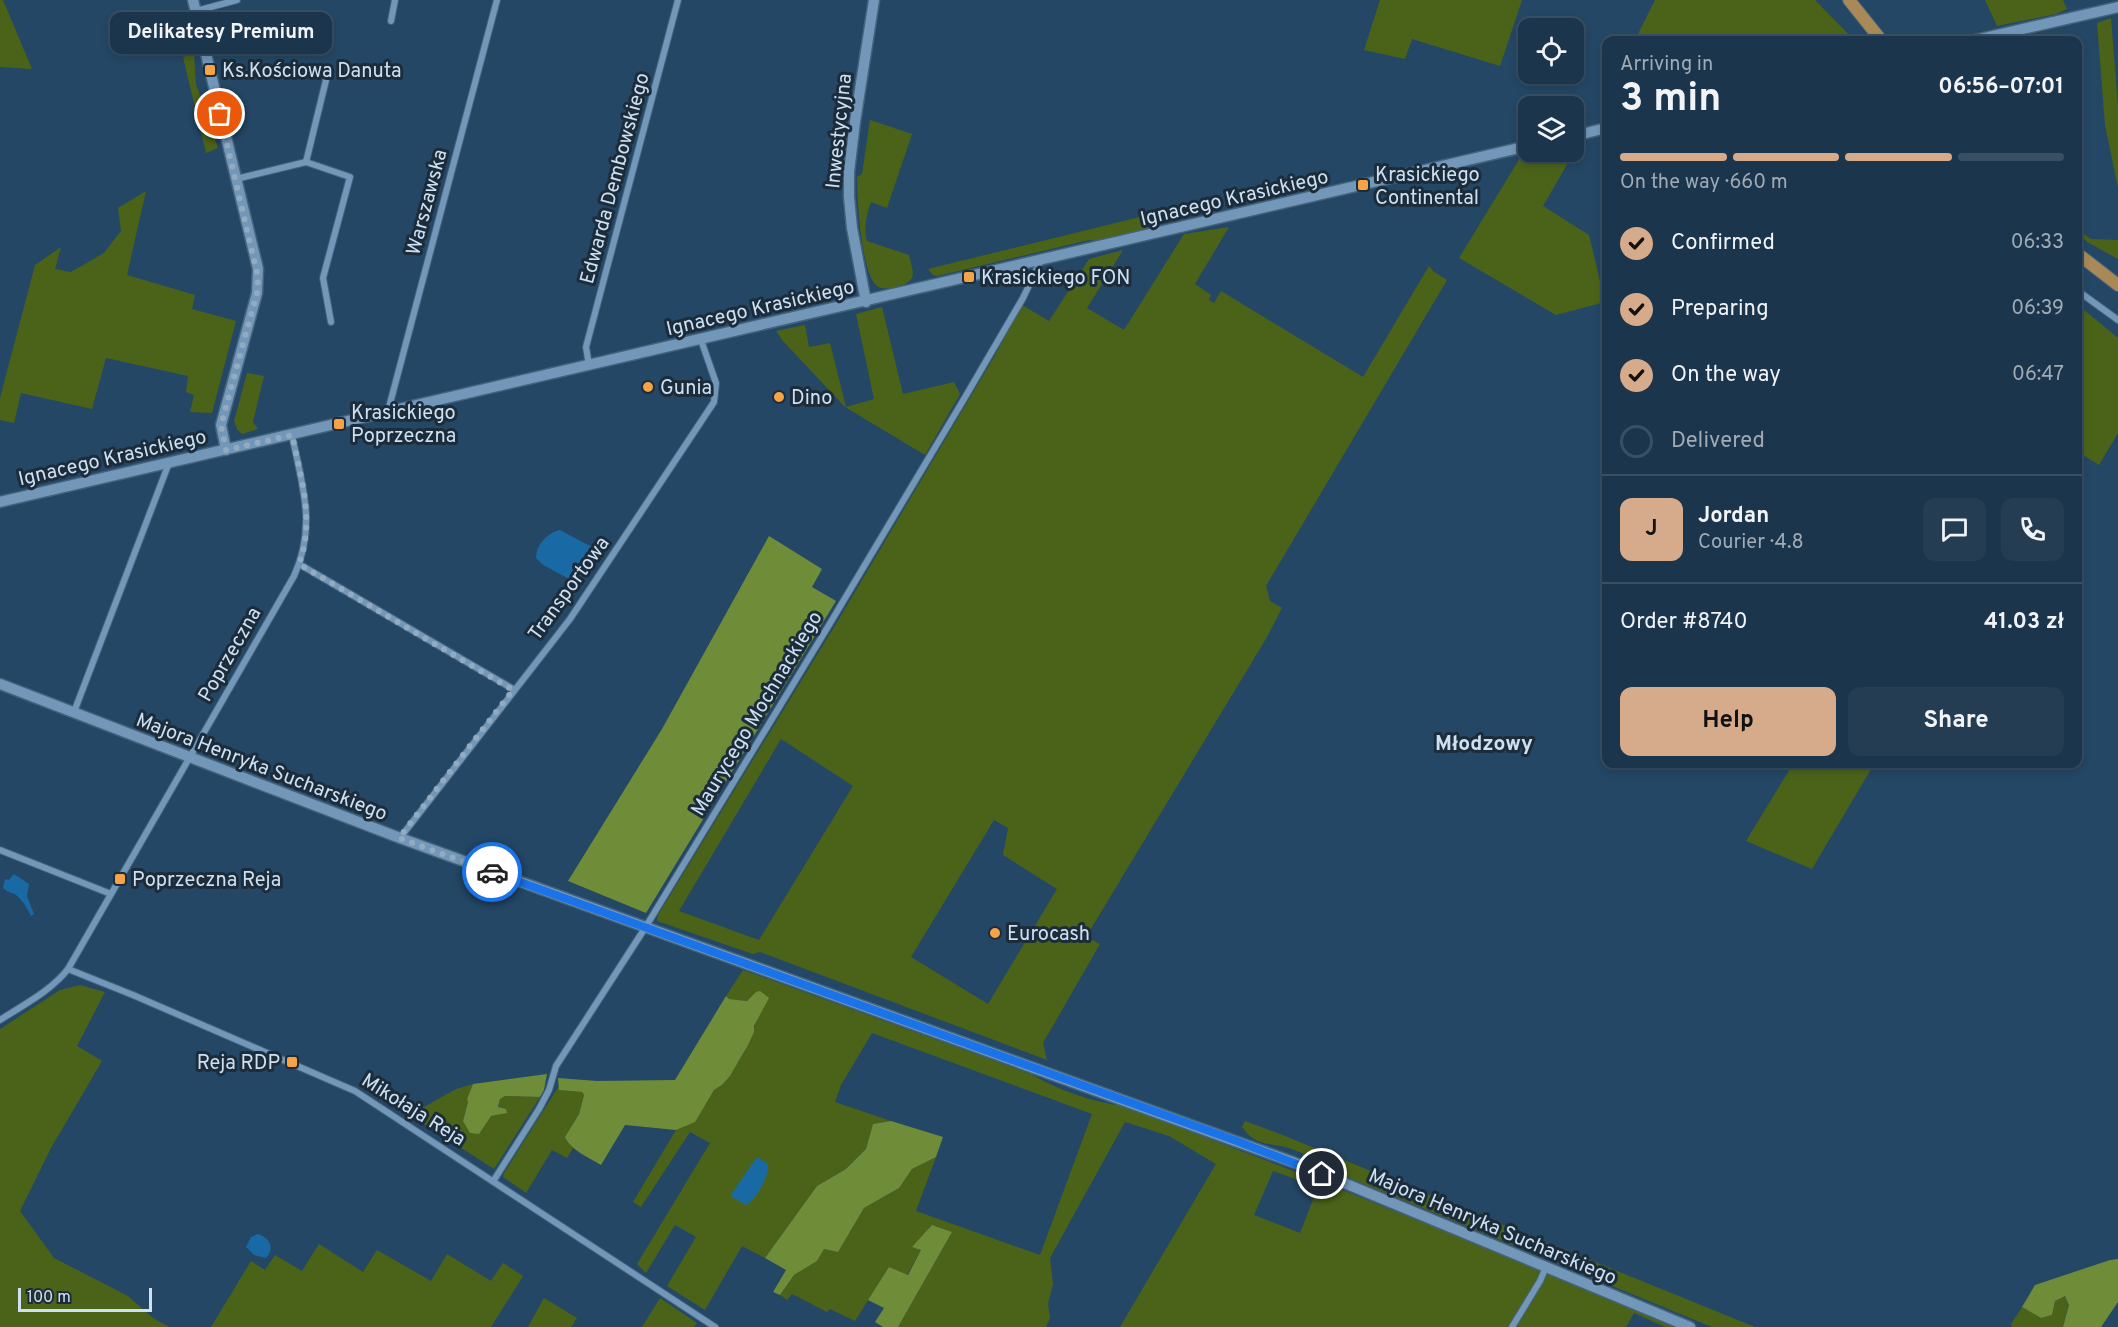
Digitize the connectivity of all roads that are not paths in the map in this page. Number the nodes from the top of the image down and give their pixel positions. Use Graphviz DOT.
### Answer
graph roads {
  1 [pos="237,0"];
  2 [pos="395,0"];
  3 [pos="497,0"];
  4 [pos="678,0"];
  5 [pos="874,0"];
  6 [pos="1849,0"];
  7 [pos="194,5"];
  8 [pos="2118,7"];
  9 [pos="391,21"];
  10 [pos="1878,36"];
  11 [pos="1992,36"];
  12 [pos="327,76"];
  13 [pos="1602,129"];
  14 [pos="1584,133"];
  15 [pos="1518,148"];
  16 [pos="306,162"];
  17 [pos="236,179"];
  18 [pos="2082,257"];
  19 [pos="1041,260"];
  20 [pos="2118,285"];
  21 [pos="2082,294"];
  22 [pos="866,302"];
  23 [pos="2118,320"];
  24 [pos="331,322"];
  25 [pos="701,340"];
  26 [pos="589,366"];
  27 [pos="388,412"];
  28 [pos="292,435"];
  29 [pos="226,450"];
  30 [pos="169,462"];
  31 [pos="0,502"];
  32 [pos="299,564"];
  33 [pos="0,684"];
  34 [pos="513,690"];
  35 [pos="74,712"];
  36 [pos="189,757"];
  37 [pos="399,838"];
  38 [pos="0,850"];
  39 [pos="111,894"];
  40 [pos="645,928"];
  41 [pos="68,969"];
  42 [pos="0,1020"];
  43 [pos="494,1180"];
  44 [pos="1546,1267"];
  45 [pos="715,1327"];
  46 [pos="1512,1327"];
  47 [pos="1690,1327"];
  1 -- 7 [label="street"];
  2 -- 9 [label="street"];
  3 -- 27 [label="street, Warszawska"];
  4 -- 26 [label="street, Edwarda Dembowskiego"];
  5 -- 22 [label="street, Inwestycyjna"];
  6 -- 10 [label="main road"];
  7 -- 17 [label="street"];
  8 -- 11 [label="street"];
  12 -- 16 [label="street"];
  13 -- 14 [label="street"];
  15 -- 19 [label="street, Ignacego Krasickiego"];
  16 -- 17 [label="street"];
  16 -- 24 [label="street"];
  17 -- 29 [label="street"];
  18 -- 20 [label="main road"];
  19 -- 22 [label="street, Ignacego Krasickiego"];
  19 -- 40 [label="street, Maurycego Mochnackiego"];
  21 -- 23 [label="street"];
  22 -- 25 [label="street, Ignacego Krasickiego"];
  25 -- 26 [label="street, Ignacego Krasickiego"];
  25 -- 34 [label="street, Transportowa"];
  26 -- 27 [label="street, Ignacego Krasickiego"];
  27 -- 28 [label="street, Ignacego Krasickiego"];
  28 -- 29 [label="street, Ignacego Krasickiego"];
  28 -- 32 [label="street, Poprzeczna"];
  29 -- 30 [label="street, Ignacego Krasickiego"];
  30 -- 31 [label="street, Ignacego Krasickiego"];
  30 -- 35 [label="street"];
  32 -- 34 [label="street"];
  32 -- 36 [label="street, Poprzeczna"];
  33 -- 35 [label="street, Majora Henryka Sucharskiego"];
  34 -- 37 [label="street, Transportowa"];
  35 -- 36 [label="street, Majora Henryka Sucharskiego"];
  36 -- 37 [label="street, Majora Henryka Sucharskiego"];
  36 -- 39 [label="street, Poprzeczna"];
  37 -- 40 [label="street, Majora Henryka Sucharskiego"];
  38 -- 39 [label="street"];
  39 -- 41 [label="street, Poprzeczna"];
  40 -- 43 [label="street, Maurycego Mochnackiego"];
  40 -- 44 [label="street, Majora Henryka Sucharskiego"];
  41 -- 42 [label="street, Poprzeczna"];
  41 -- 43 [label="street, Mikołaja Reja"];
  43 -- 45 [label="street, Mikołaja Reja"];
  44 -- 46 [label="street"];
  44 -- 47 [label="street, Majora Henryka Sucharskiego"];
}
